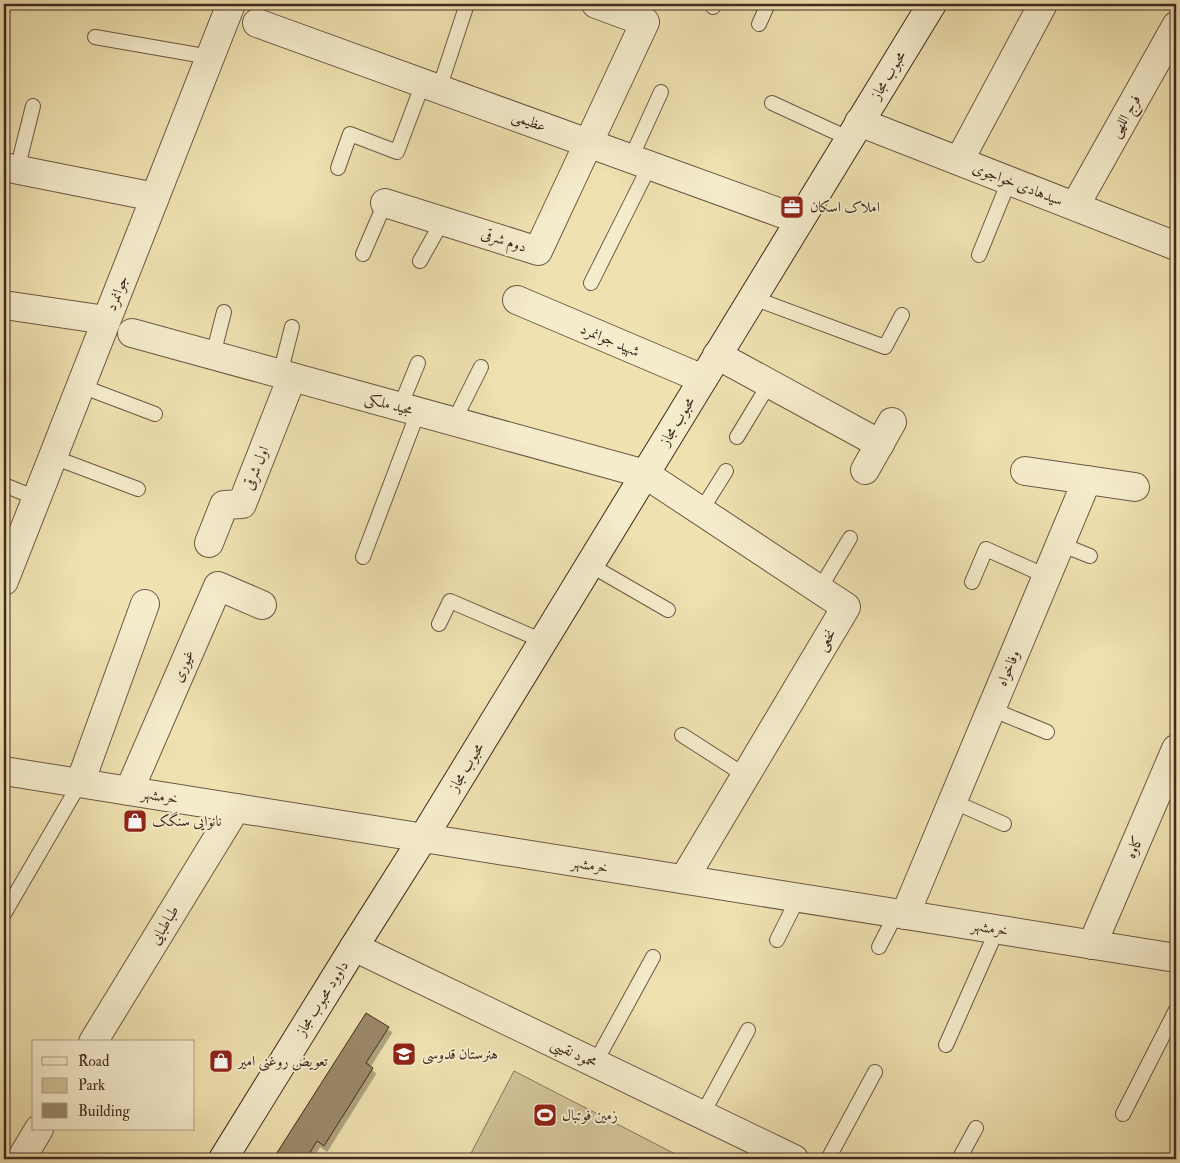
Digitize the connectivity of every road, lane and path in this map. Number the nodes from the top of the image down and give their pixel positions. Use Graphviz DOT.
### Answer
graph roads {
  1 [pos="231,4"];
  2 [pos="468,4"];
  3 [pos="768,4"];
  4 [pos="932,4"];
  5 [pos="1043,4"];
  6 [pos="609,6"];
  7 [pos="257,23"];
  8 [pos="759,24"];
  9 [pos="1176,26"];
  10 [pos="95,37"];
  11 [pos="210,57"];
  12 [pos="431,86"];
  13 [pos="661,92"];
  14 [pos="772,103"];
  15 [pos="33,106"];
  16 [pos="855,130"];
  17 [pos="589,143"];
  18 [pos="959,161"];
  19 [pos="640,162"];
  20 [pos="10,168"];
  21 [pos="338,168"];
  22 [pos="1009,181"];
  23 [pos="155,197"];
  24 [pos="385,204"];
  25 [pos="1074,206"];
  26 [pos="443,220"];
  27 [pos="800,220"];
  28 [pos="1176,246"];
  29 [pos="363,254"];
  30 [pos="978,255"];
  31 [pos="420,261"];
  32 [pos="591,283"];
  33 [pos="752,298"];
  34 [pos="517,300"];
  35 [pos="4,305"];
  36 [pos="224,312"];
  37 [pos="902,315"];
  38 [pos="106,320"];
  39 [pos="292,327"];
  40 [pos="132,333"];
  41 [pos="718,355"];
  42 [pos="213,356"];
  43 [pos="418,363"];
  44 [pos="481,367"];
  45 [pos="286,375"];
  46 [pos="703,379"];
  47 [pos="769,384"];
  48 [pos="81,386"];
  49 [pos="409,409"];
  50 [pos="155,414"];
  51 [pos="454,422"];
  52 [pos="737,437"];
  53 [pos="53,457"];
  54 [pos="865,470"];
  55 [pos="726,471"];
  56 [pos="1024,471"];
  57 [pos="645,474"];
  58 [pos="1087,480"];
  59 [pos="4,485"];
  60 [pos="1135,487"];
  61 [pos="138,489"];
  62 [pos="36,498"];
  63 [pos="701,511"];
  64 [pos="850,538"];
  65 [pos="209,543"];
  66 [pos="1060,544"];
  67 [pos="1090,556"];
  68 [pos="363,557"];
  69 [pos="590,565"];
  70 [pos="5,573"];
  71 [pos="1046,576"];
  72 [pos="972,582"];
  73 [pos="819,590"];
  74 [pos="145,604"];
  75 [pos="262,605"];
  76 [pos="668,610"];
  77 [pos="439,624"];
  78 [pos="543,642"];
  79 [pos="991,709"];
  80 [pos="1047,732"];
  81 [pos="682,735"];
  82 [pos="1176,749"];
  83 [pos="4,771"];
  84 [pos="746,776"];
  85 [pos="80,783"];
  86 [pos="129,791"];
  87 [pos="952,801"];
  88 [pos="236,808"];
  89 [pos="1004,824"];
  90 [pos="423,838"];
  91 [pos="684,880"];
  92 [pos="798,898"];
  93 [pos="4,914"];
  94 [pos="900,914"];
  95 [pos="998,930"];
  96 [pos="778,940"];
  97 [pos="1092,945"];
  98 [pos="354,947"];
  99 [pos="879,947"];
  100 [pos="653,957"];
  101 [pos="1176,958"];
  102 [pos="1176,1010"];
  103 [pos="748,1030"];
  104 [pos="94,1040"];
  105 [pos="946,1045"];
  106 [pos="595,1063"];
  107 [pos="875,1072"];
  108 [pos="1123,1114"];
  109 [pos="702,1115"];
  110 [pos="976,1128"];
  111 [pos="38,1130"];
  112 [pos="21,1159"];
  113 [pos="223,1159"];
  114 [pos="794,1159"];
  115 [pos="828,1159"];
  116 [pos="960,1159"];
  1 -- 11 [label="street, جوانمرد"];
  2 -- 12 [label="lane"];
  3 -- 8 [label="lane"];
  4 -- 16 [label="street, محبوب مجاز"];
  5 -- 18 [label="street"];
  6 -- 17 [label="street"];
  7 -- 12 [label="street, عظیمی"];
  9 -- 25 [label="street, فرج اللهی"];
  10 -- 11 [label="lane"];
  11 -- 23 [label="street, جوانمرد"];
  12 -- 17 [label="street, عظیمی"];
  12 -- 21 [label="lane"];
  13 -- 19 [label="lane"];
  14 -- 16 [label="lane"];
  15 -- 20 [label="lane"];
  16 -- 18 [label="street, سیدهادی خواجوی"];
  16 -- 27 [label="street, محبوب مجاز"];
  17 -- 19 [label="street, عظیمی"];
  17 -- 26 [label="street, دوم شرقی"];
  18 -- 22 [label="street, سیدهادی خواجوی"];
  19 -- 27 [label="street, عظیمی"];
  19 -- 32 [label="lane"];
  20 -- 23 [label="street"];
  22 -- 25 [label="street, سیدهادی خواجوی"];
  22 -- 30 [label="lane"];
  23 -- 38 [label="street, جوانمرد"];
  24 -- 26 [label="street, دوم شرقی"];
  24 -- 29 [label="lane"];
  25 -- 28 [label="street, سیدهادی خواجوی"];
  26 -- 31 [label="lane"];
  27 -- 33 [label="street, محبوب مجاز"];
  33 -- 37 [label="lane"];
  33 -- 41 [label="street, محبوب مجاز"];
  34 -- 46 [label="street, شهید جوانمرد"];
  35 -- 38 [label="street"];
  36 -- 42 [label="lane"];
  38 -- 48 [label="street, جوانمرد"];
  39 -- 45 [label="lane"];
  40 -- 42 [label="street, مجید ملکی"];
  41 -- 46 [label="street, محبوب مجاز"];
  41 -- 47 [label="street"];
  42 -- 45 [label="street, مجید ملکی"];
  43 -- 49 [label="lane"];
  44 -- 51 [label="lane"];
  45 -- 49 [label="street, مجید ملکی"];
  45 -- 65 [label="street, اول شرقی"];
  46 -- 57 [label="street, محبوب مجاز"];
  47 -- 52 [label="lane"];
  47 -- 54 [label="street"];
  48 -- 50 [label="lane"];
  48 -- 53 [label="street, جوانمرد"];
  49 -- 51 [label="street, مجید ملکی"];
  49 -- 68 [label="lane"];
  51 -- 57 [label="street, مجید ملکی"];
  53 -- 61 [label="lane"];
  53 -- 62 [label="street, جوانمرد"];
  55 -- 63 [label="lane"];
  56 -- 58 [label="street"];
  57 -- 63 [label="street, نخعی"];
  57 -- 69 [label="street, محبوب مجاز"];
  58 -- 60 [label="street"];
  58 -- 66 [label="street, وفاخواه"];
  59 -- 62 [label="lane"];
  62 -- 70 [label="street, جوانمرد"];
  63 -- 73 [label="street, نخعی"];
  64 -- 73 [label="lane"];
  66 -- 67 [label="lane"];
  66 -- 71 [label="street, وفاخواه"];
  69 -- 76 [label="lane"];
  69 -- 78 [label="street, محبوب مجاز"];
  71 -- 72 [label="lane"];
  71 -- 79 [label="street, وفاخواه"];
  73 -- 84 [label="street, نخعی"];
  74 -- 85 [label="street"];
  75 -- 86 [label="street, غیوری"];
  77 -- 78 [label="lane"];
  78 -- 90 [label="street, محبوب مجاز"];
  79 -- 80 [label="lane"];
  79 -- 87 [label="street, وفاخواه"];
  81 -- 84 [label="lane"];
  82 -- 97 [label="street, کاوه"];
  83 -- 85 [label="street, خرمشهر"];
  84 -- 91 [label="street, نخعی"];
  85 -- 86 [label="street, خرمشهر"];
  85 -- 93 [label="lane"];
  86 -- 88 [label="street, خرمشهر"];
  87 -- 89 [label="lane"];
  87 -- 94 [label="street, وفاخواه"];
  88 -- 90 [label="street, خرمشهر"];
  88 -- 104 [label="street, طباطبایی"];
  90 -- 91 [label="street, خرمشهر"];
  90 -- 98 [label="street, داوود محبوب مجاز"];
  91 -- 92 [label="street, خرمشهر"];
  92 -- 94 [label="street, خرمشهر"];
  92 -- 96 [label="lane"];
  94 -- 95 [label="street, خرمشهر"];
  94 -- 99 [label="lane"];
  95 -- 97 [label="street, خرمشهر"];
  95 -- 105 [label="lane"];
  97 -- 101 [label="street, خرمشهر"];
  98 -- 106 [label="street, محمود نقیبی"];
  98 -- 113 [label="street, داوود محبوب مجاز"];
  100 -- 106 [label="lane"];
  102 -- 108 [label="lane"];
  103 -- 109 [label="lane"];
  106 -- 109 [label="street, محمود نقیبی"];
  107 -- 115 [label="lane"];
  109 -- 114 [label="street, محمود نقیبی"];
  110 -- 116 [label="lane"];
  111 -- 112 [label="street"];
}
